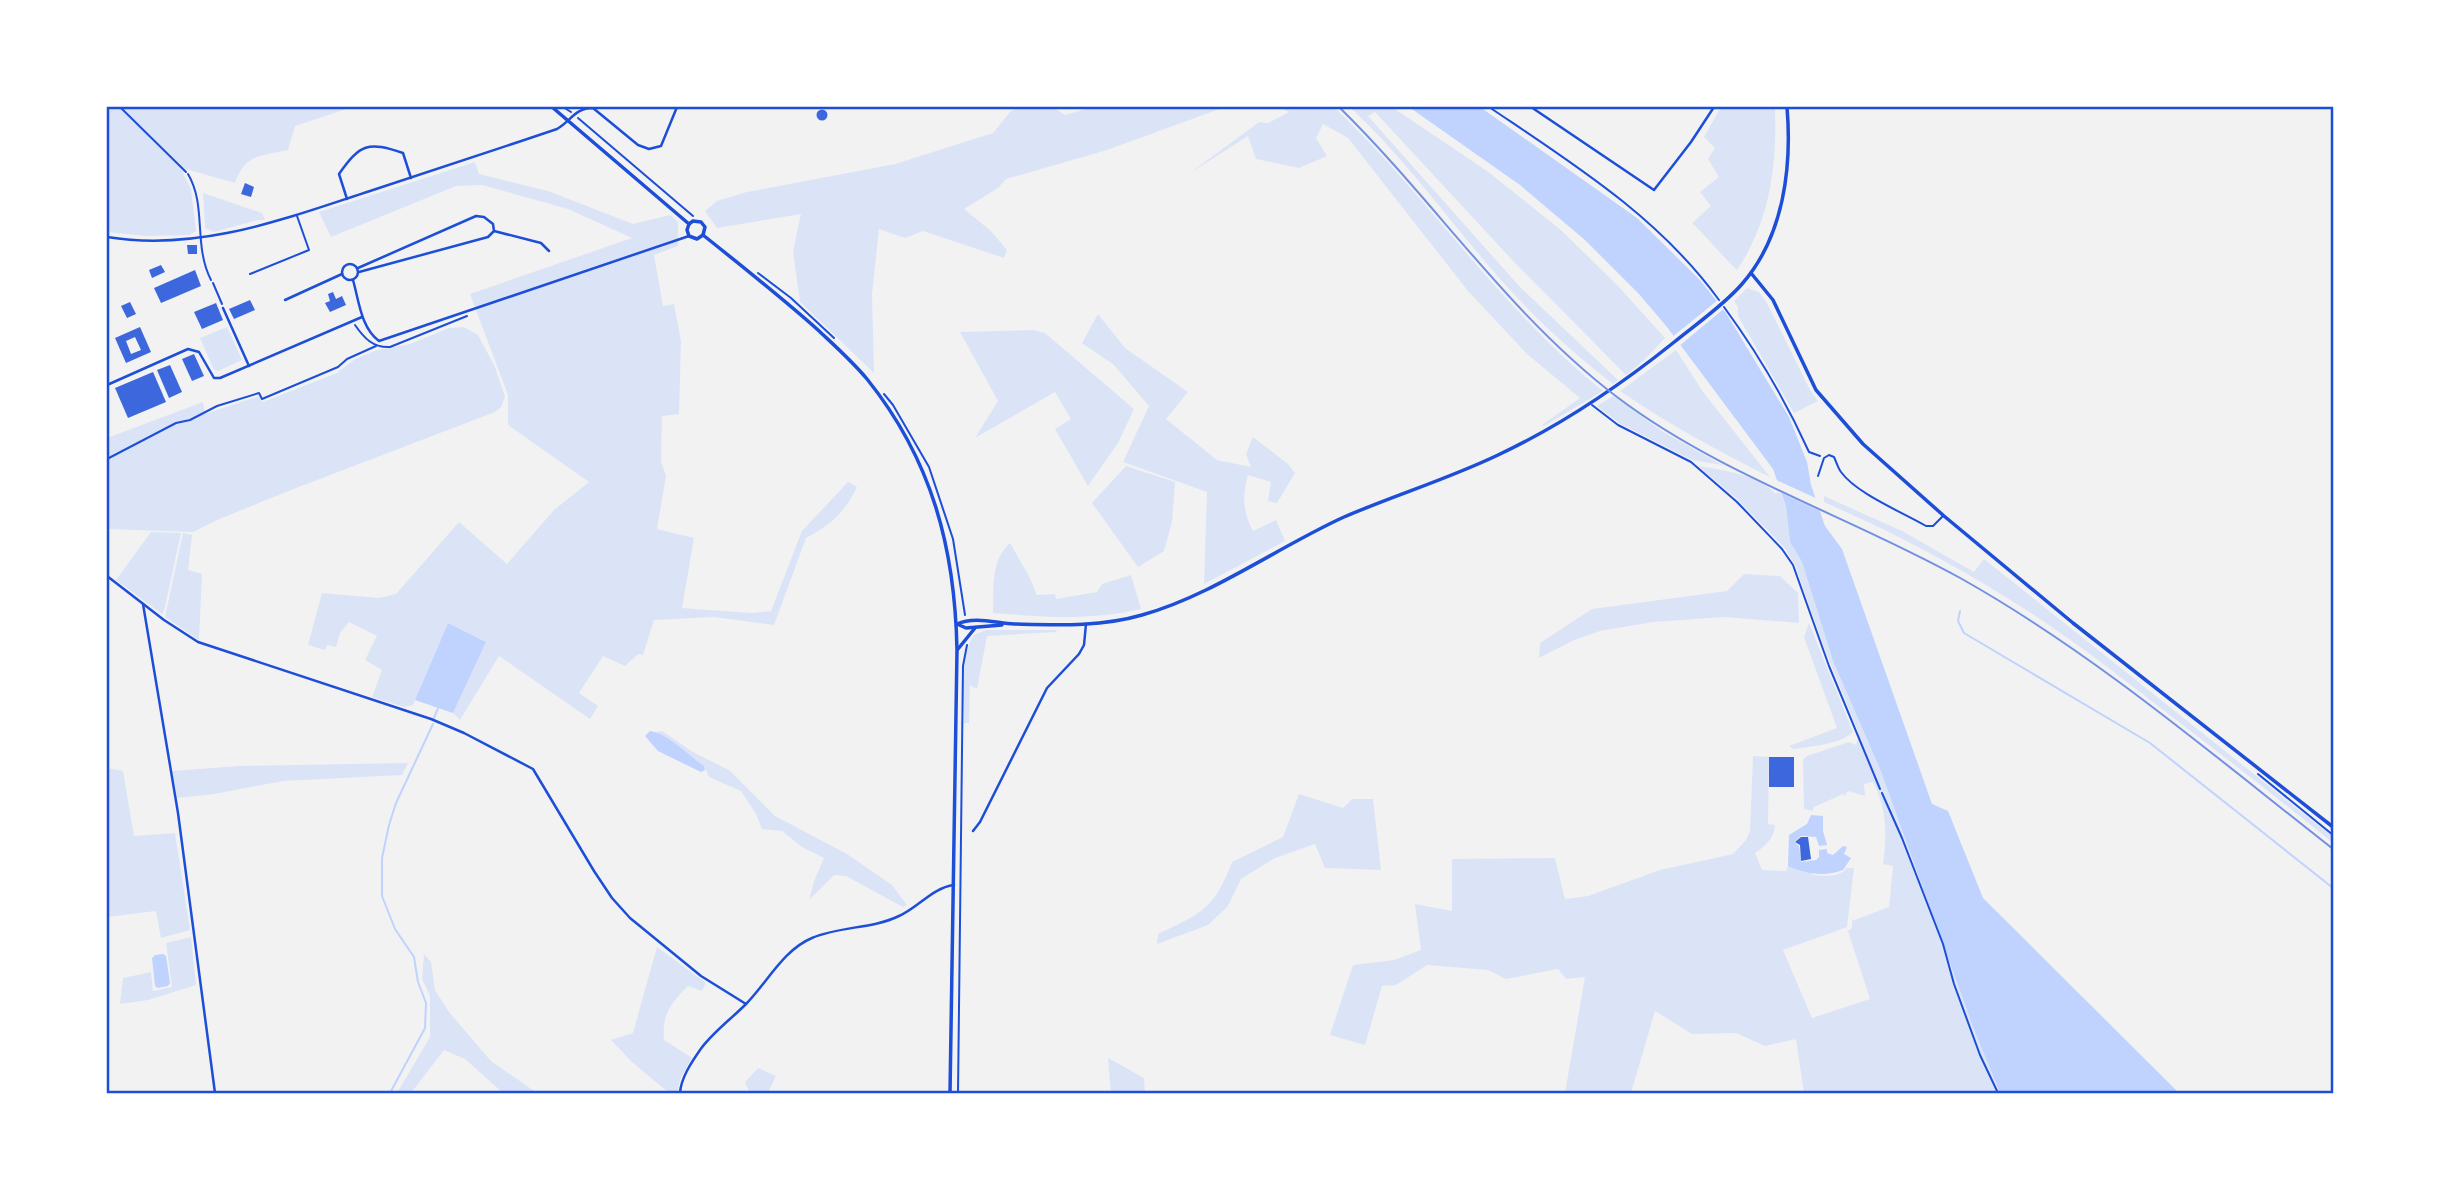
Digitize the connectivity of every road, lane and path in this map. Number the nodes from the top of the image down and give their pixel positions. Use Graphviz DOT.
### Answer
graph roads {
  1 [pos="120,107"];
  2 [pos="552,107"];
  3 [pos="563,107"];
  4 [pos="677,107"];
  5 [pos="1489,107"];
  6 [pos="1531,107"];
  7 [pos="1714,107"];
  8 [pos="1787,107"];
  9 [pos="573,114"];
  10 [pos="568,120"];
  11 [pos="188,174"];
  12 [pos="411,178"];
  13 [pos="347,199"];
  14 [pos="297,215"];
  15 [pos="682,219"];
  16 [pos="689,224"];
  17 [pos="494,231"];
  18 [pos="703,235"];
  19 [pos="690,236"];
  20 [pos="107,237"];
  21 [pos="200,239"];
  22 [pos="549,251"];
  23 [pos="752,267"];
  24 [pos="358,270"];
  25 [pos="1751,273"];
  26 [pos="250,274"];
  27 [pos="342,274"];
  28 [pos="211,280"];
  29 [pos="353,280"];
  30 [pos="214,285"];
  31 [pos="285,300"];
  32 [pos="223,308"];
  33 [pos="362,317"];
  34 [pos="352,321"];
  35 [pos="835,338"];
  36 [pos="249,366"];
  37 [pos="107,385"];
  38 [pos="885,395"];
  39 [pos="1592,404"];
  40 [pos="1824,458"];
  41 [pos="107,459"];
  42 [pos="1818,476"];
  43 [pos="1944,516"];
  44 [pos="107,576"];
  45 [pos="142,604"];
  46 [pos="966,620"];
  47 [pos="957,624"];
  48 [pos="1011,624"];
  49 [pos="1086,624"];
  50 [pos="975,628"];
  51 [pos="967,635"];
  52 [pos="957,650"];
  53 [pos="1880,789"];
  54 [pos="2333,827"];
  55 [pos="973,831"];
  56 [pos="954,885"];
  57 [pos="746,1004"];
  58 [pos="215,1093"];
  59 [pos="680,1093"];
  60 [pos="950,1093"];
  61 [pos="958,1093"];
  62 [pos="1998,1093"];
  1 -- 11 [label="path"];
  2 -- 10 [label="street"];
  3 -- 9 [label="path"];
  4 -- 9 [label="street"];
  5 -- 40 [label="path"];
  6 -- 7 [label="street"];
  8 -- 25 [label="street"];
  9 -- 10 [label="street"];
  9 -- 15 [label="path"];
  10 -- 12 [label="street"];
  10 -- 15 [label="street"];
  11 -- 21 [label="lane"];
  12 -- 13 [label="street"];
  12 -- 13 [label="street"];
  13 -- 14 [label="street"];
  14 -- 21 [label="street"];
  14 -- 26 [label="lane"];
  15 -- 16 [label="street"];
  16 -- 18 [label="street"];
  16 -- 19 [label="street"];
  17 -- 22 [label="street"];
  17 -- 24 [label="street"];
  17 -- 24 [label="street"];
  18 -- 19 [label="street"];
  18 -- 47 [label="street"];
  19 -- 33 [label="street"];
  20 -- 21 [label="street"];
  21 -- 28 [label="lane"];
  23 -- 35 [label="path"];
  24 -- 27 [label="street"];
  24 -- 29 [label="street"];
  25 -- 39 [label="street"];
  25 -- 43 [label="street"];
  27 -- 29 [label="street"];
  27 -- 31 [label="street"];
  29 -- 33 [label="street"];
  30 -- 32 [label="path"];
  32 -- 36 [label="street"];
  33 -- 34 [label="street"];
  34 -- 36 [label="street"];
  34 -- 41 [label="path"];
  36 -- 37 [label="street"];
  38 -- 46 [label="path"];
  39 -- 49 [label="street"];
  39 -- 53 [label="lane"];
  40 -- 42 [label="lane"];
  40 -- 43 [label="lane"];
  43 -- 54 [label="street"];
  44 -- 45 [label="street"];
  45 -- 57 [label="street"];
  45 -- 58 [label="street"];
  46 -- 47 [label="street"];
  46 -- 48 [label="street"];
  47 -- 50 [label="street"];
  47 -- 52 [label="street"];
  48 -- 49 [label="street"];
  48 -- 50 [label="street"];
  49 -- 55 [label="street"];
  50 -- 51 [label="street"];
  51 -- 52 [label="street"];
  51 -- 61 [label="path"];
  52 -- 56 [label="street"];
  53 -- 62 [label="path"];
  56 -- 57 [label="street"];
  56 -- 60 [label="street"];
  57 -- 59 [label="street"];
}
